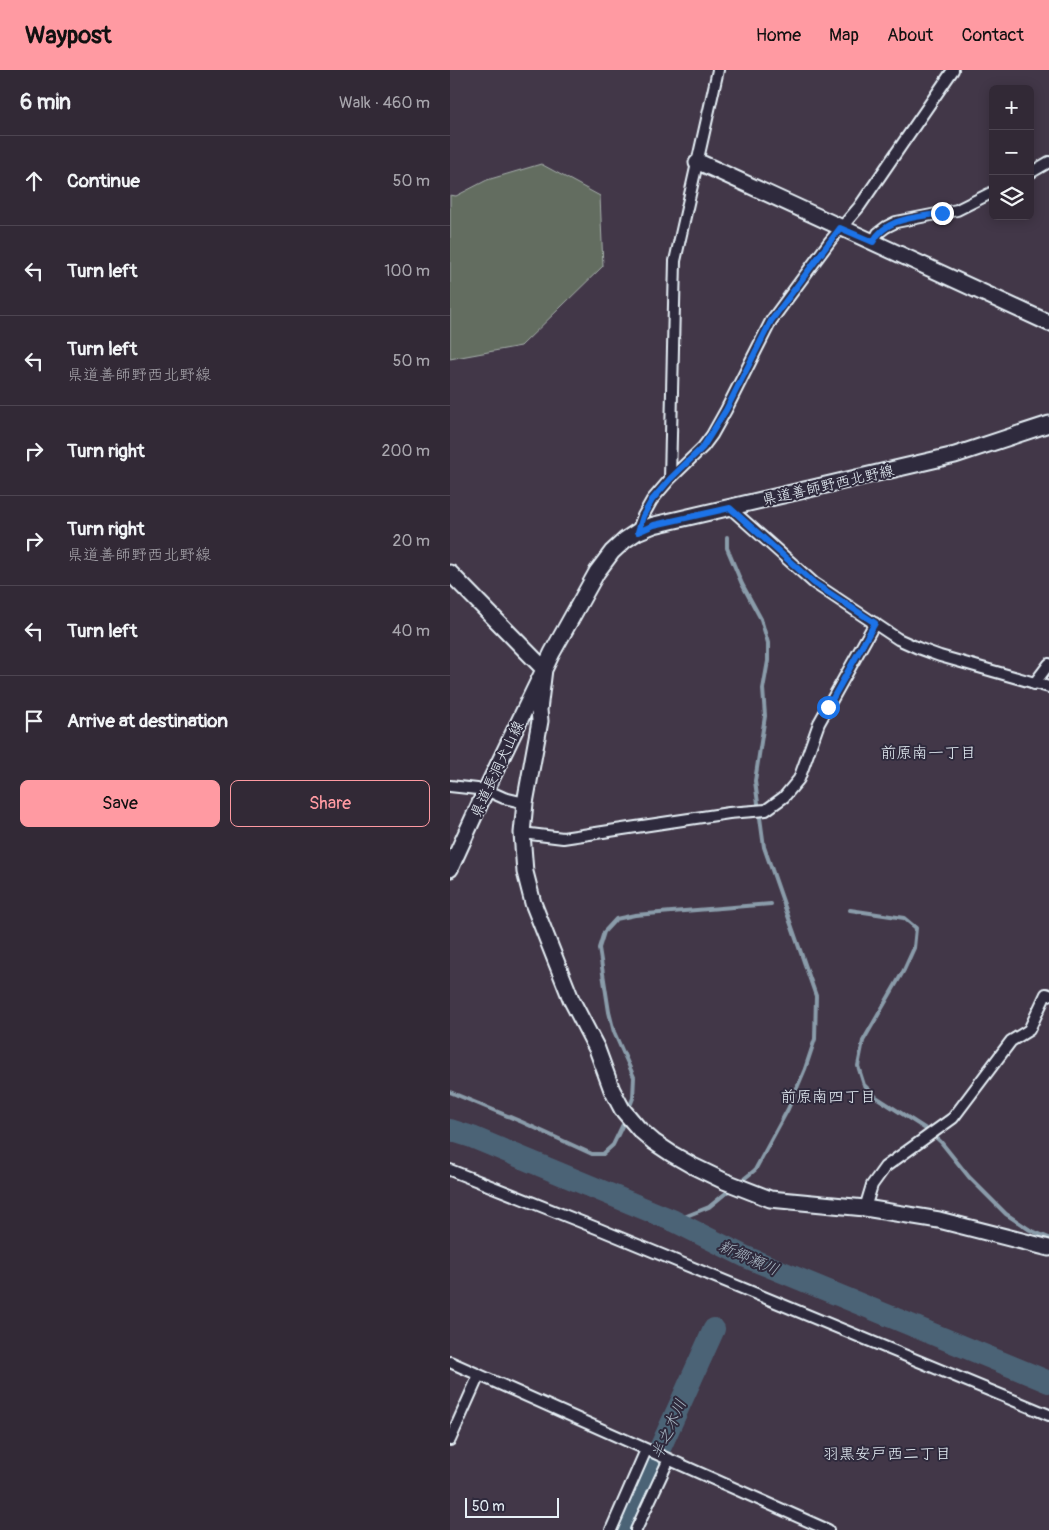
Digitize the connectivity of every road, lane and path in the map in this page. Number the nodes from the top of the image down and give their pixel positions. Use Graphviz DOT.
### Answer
graph roads {
  1 [pos="718,70"];
  2 [pos="952,70"];
  3 [pos="1049,162"];
  4 [pos="697,163"];
  5 [pos="1034,170"];
  6 [pos="989,194"];
  7 [pos="840,228"];
  8 [pos="873,242"];
  9 [pos="1049,323"];
  10 [pos="1049,424"];
  11 [pos="670,479"];
  12 [pos="727,508"];
  13 [pos="638,532"];
  14 [pos="450,573"];
  15 [pos="875,623"];
  16 [pos="1049,664"];
  17 [pos="544,670"];
  18 [pos="1034,684"];
  19 [pos="1049,687"];
  20 [pos="450,786"];
  21 [pos="486,790"];
  22 [pos="525,803"];
  23 [pos="522,833"];
  24 [pos="450,869"];
  25 [pos="1048,993"];
  26 [pos="450,1170"];
  27 [pos="865,1208"];
  28 [pos="1049,1248"];
  29 [pos="450,1362"];
  30 [pos="479,1376"];
  31 [pos="1049,1415"];
  32 [pos="450,1440"];
  33 [pos="646,1450"];
  34 [pos="669,1459"];
  35 [pos="611,1530"];
  36 [pos="636,1530"];
  37 [pos="828,1530"];
  1 -- 4 [label="street"];
  2 -- 7 [label="street"];
  3 -- 5 [label="street"];
  4 -- 7 [label="main road"];
  4 -- 11 [label="street"];
  6 -- 8 [label="street"];
  7 -- 8 [label="main road"];
  7 -- 11 [label="street"];
  8 -- 9 [label="main road"];
  10 -- 12 [label="main road, 県道善師野西北野線"];
  11 -- 13 [label="street"];
  12 -- 13 [label="main road, 県道善師野西北野線"];
  12 -- 15 [label="street"];
  13 -- 17 [label="main road, 県道善師野西北野線"];
  14 -- 17 [label="main road"];
  15 -- 18 [label="street"];
  15 -- 23 [label="street"];
  16 -- 18 [label="street"];
  17 -- 21 [label="main road, 県道長洞犬山線"];
  17 -- 22 [label="main road"];
  18 -- 19 [label="street"];
  20 -- 21 [label="street"];
  21 -- 22 [label="street"];
  21 -- 24 [label="main road, 県道長洞犬山線"];
  22 -- 23 [label="main road"];
  23 -- 27 [label="main road"];
  25 -- 27 [label="street"];
  26 -- 31 [label="street"];
  27 -- 28 [label="main road"];
  29 -- 30 [label="street"];
  30 -- 32 [label="street"];
  30 -- 33 [label="street"];
  33 -- 34 [label="street"];
  33 -- 35 [label="street"];
  34 -- 36 [label="street"];
  34 -- 37 [label="street"];
}
